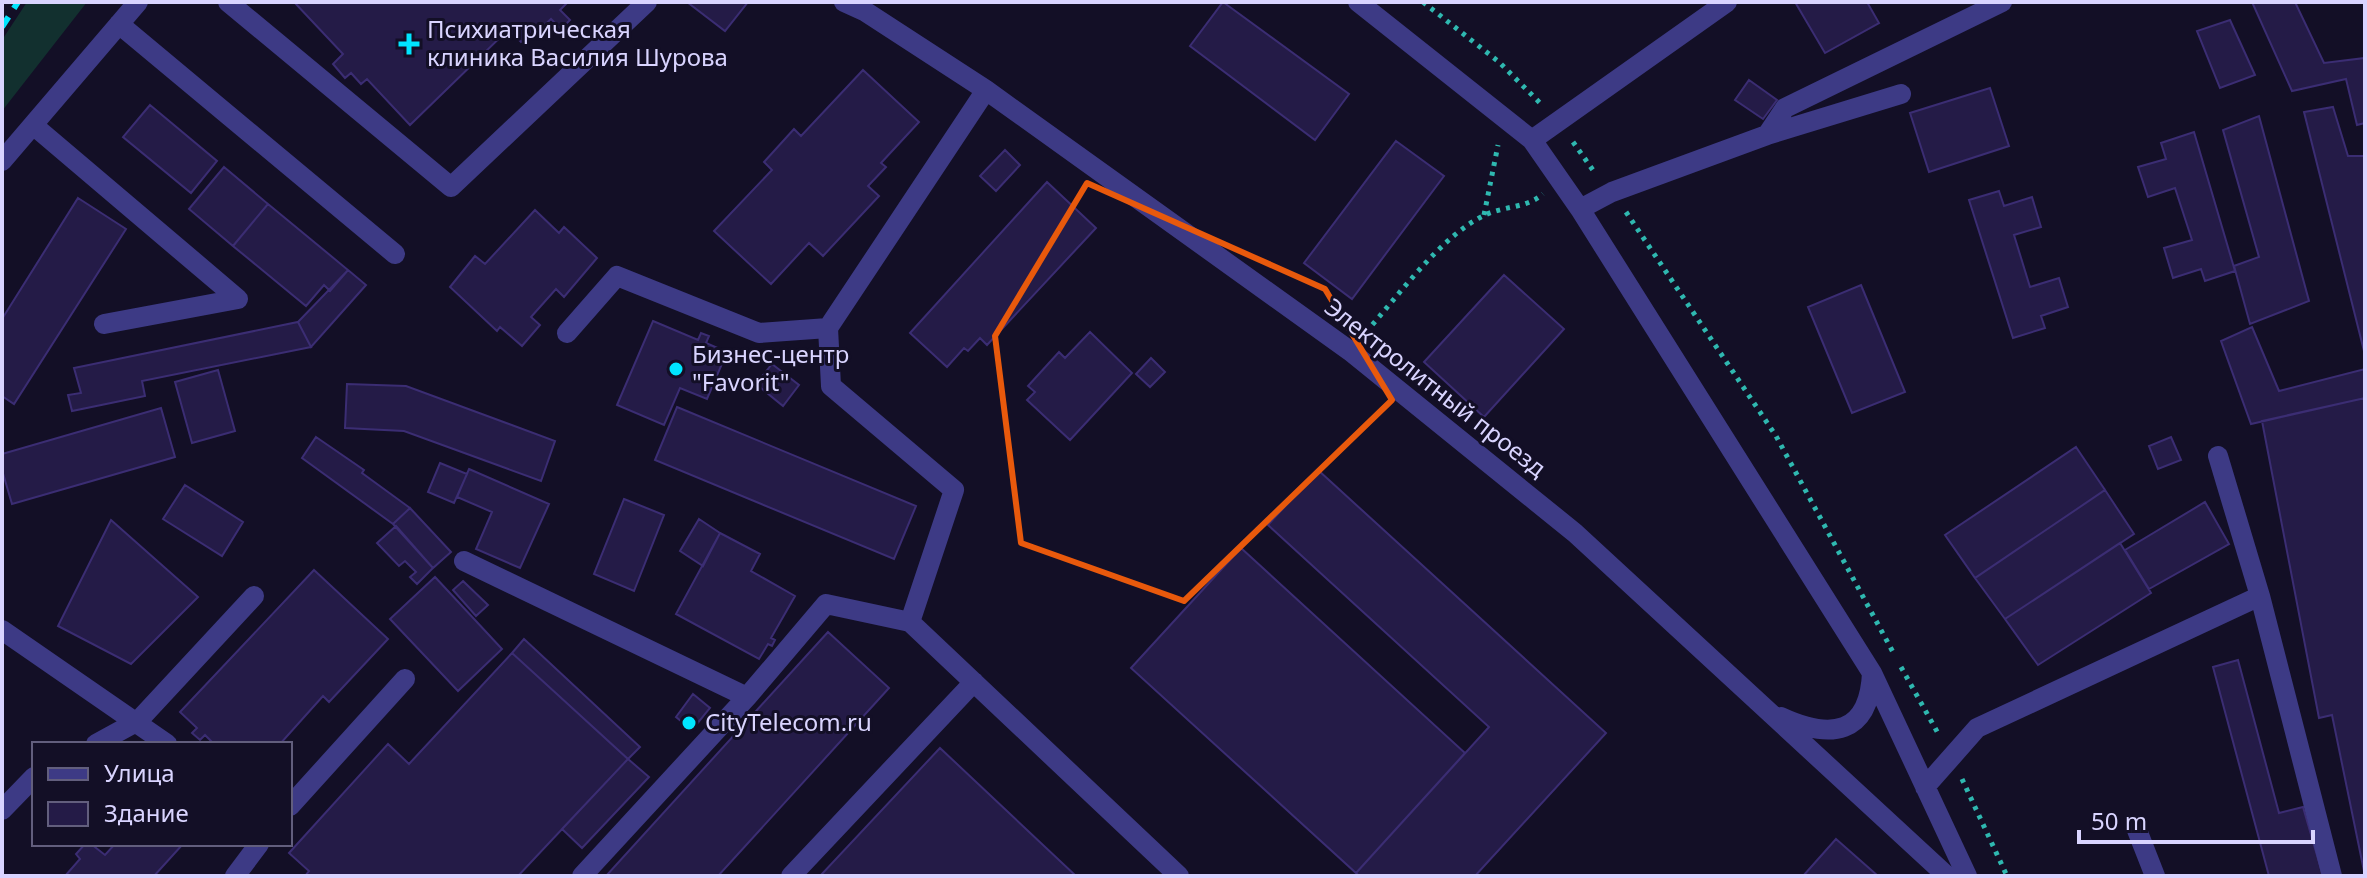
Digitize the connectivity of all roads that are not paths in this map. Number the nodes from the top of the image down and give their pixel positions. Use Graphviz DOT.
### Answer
graph roads {
  1 [pos="138,2"];
  2 [pos="228,2"];
  3 [pos="647,2"];
  4 [pos="844,2"];
  5 [pos="1358,2"];
  6 [pos="1727,2"];
  7 [pos="2002,2"];
  8 [pos="119,24"];
  9 [pos="986,90"];
  10 [pos="1901,94"];
  11 [pos="33,125"];
  12 [pos="1767,135"];
  13 [pos="1532,140"];
  14 [pos="2,161"];
  15 [pos="1580,209"];
  16 [pos="395,254"];
  17 [pos="104,324"];
  18 [pos="828,328"];
  19 [pos="567,333"];
  20 [pos="2218,456"];
  21 [pos="464,561"];
  22 [pos="254,596"];
  23 [pos="2260,596"];
  24 [pos="910,622"];
  25 [pos="2,630"];
  26 [pos="1872,673"];
  27 [pos="405,679"];
  28 [pos="974,682"];
  29 [pos="747,697"];
  30 [pos="1766,710"];
  31 [pos="138,721"];
  32 [pos="100,742"];
  33 [pos="164,742"];
  34 [pos="32,779"];
  35 [pos="1925,787"];
  36 [pos="292,804"];
  37 [pos="2,810"];
  38 [pos="2137,830"];
  39 [pos="258,846"];
  40 [pos="235,876"];
  41 [pos="582,876"];
  42 [pos="791,876"];
  43 [pos="1179,876"];
  44 [pos="1947,876"];
  45 [pos="1967,876"];
  46 [pos="2155,876"];
  47 [pos="2332,876"];
  1 -- 8 [label="street"];
  2 -- 3 [label="street"];
  4 -- 9 [label="street, Электролитный проезд"];
  5 -- 13 [label="street"];
  6 -- 13 [label="street"];
  7 -- 12 [label="street"];
  8 -- 11 [label="street"];
  8 -- 16 [label="street"];
  9 -- 18 [label="street"];
  9 -- 30 [label="street, Электролитный проезд"];
  10 -- 12 [label="street"];
  11 -- 14 [label="street"];
  11 -- 17 [label="street"];
  12 -- 15 [label="street"];
  13 -- 15 [label="street"];
  15 -- 26 [label="street"];
  18 -- 19 [label="street"];
  18 -- 24 [label="street"];
  20 -- 23 [label="street"];
  21 -- 29 [label="street"];
  22 -- 31 [label="street"];
  23 -- 35 [label="street"];
  23 -- 47 [label="street"];
  24 -- 28 [label="street"];
  24 -- 29 [label="street"];
  25 -- 31 [label="street"];
  26 -- 30 [label="street"];
  26 -- 35 [label="street"];
  27 -- 36 [label="street"];
  28 -- 42 [label="street"];
  28 -- 43 [label="street"];
  29 -- 41 [label="street"];
  30 -- 44 [label="street, Электролитный проезд"];
  31 -- 32 [label="street"];
  31 -- 33 [label="street"];
  34 -- 37 [label="street"];
  35 -- 45 [label="street"];
  38 -- 46 [label="street"];
  39 -- 40 [label="street"];
}
